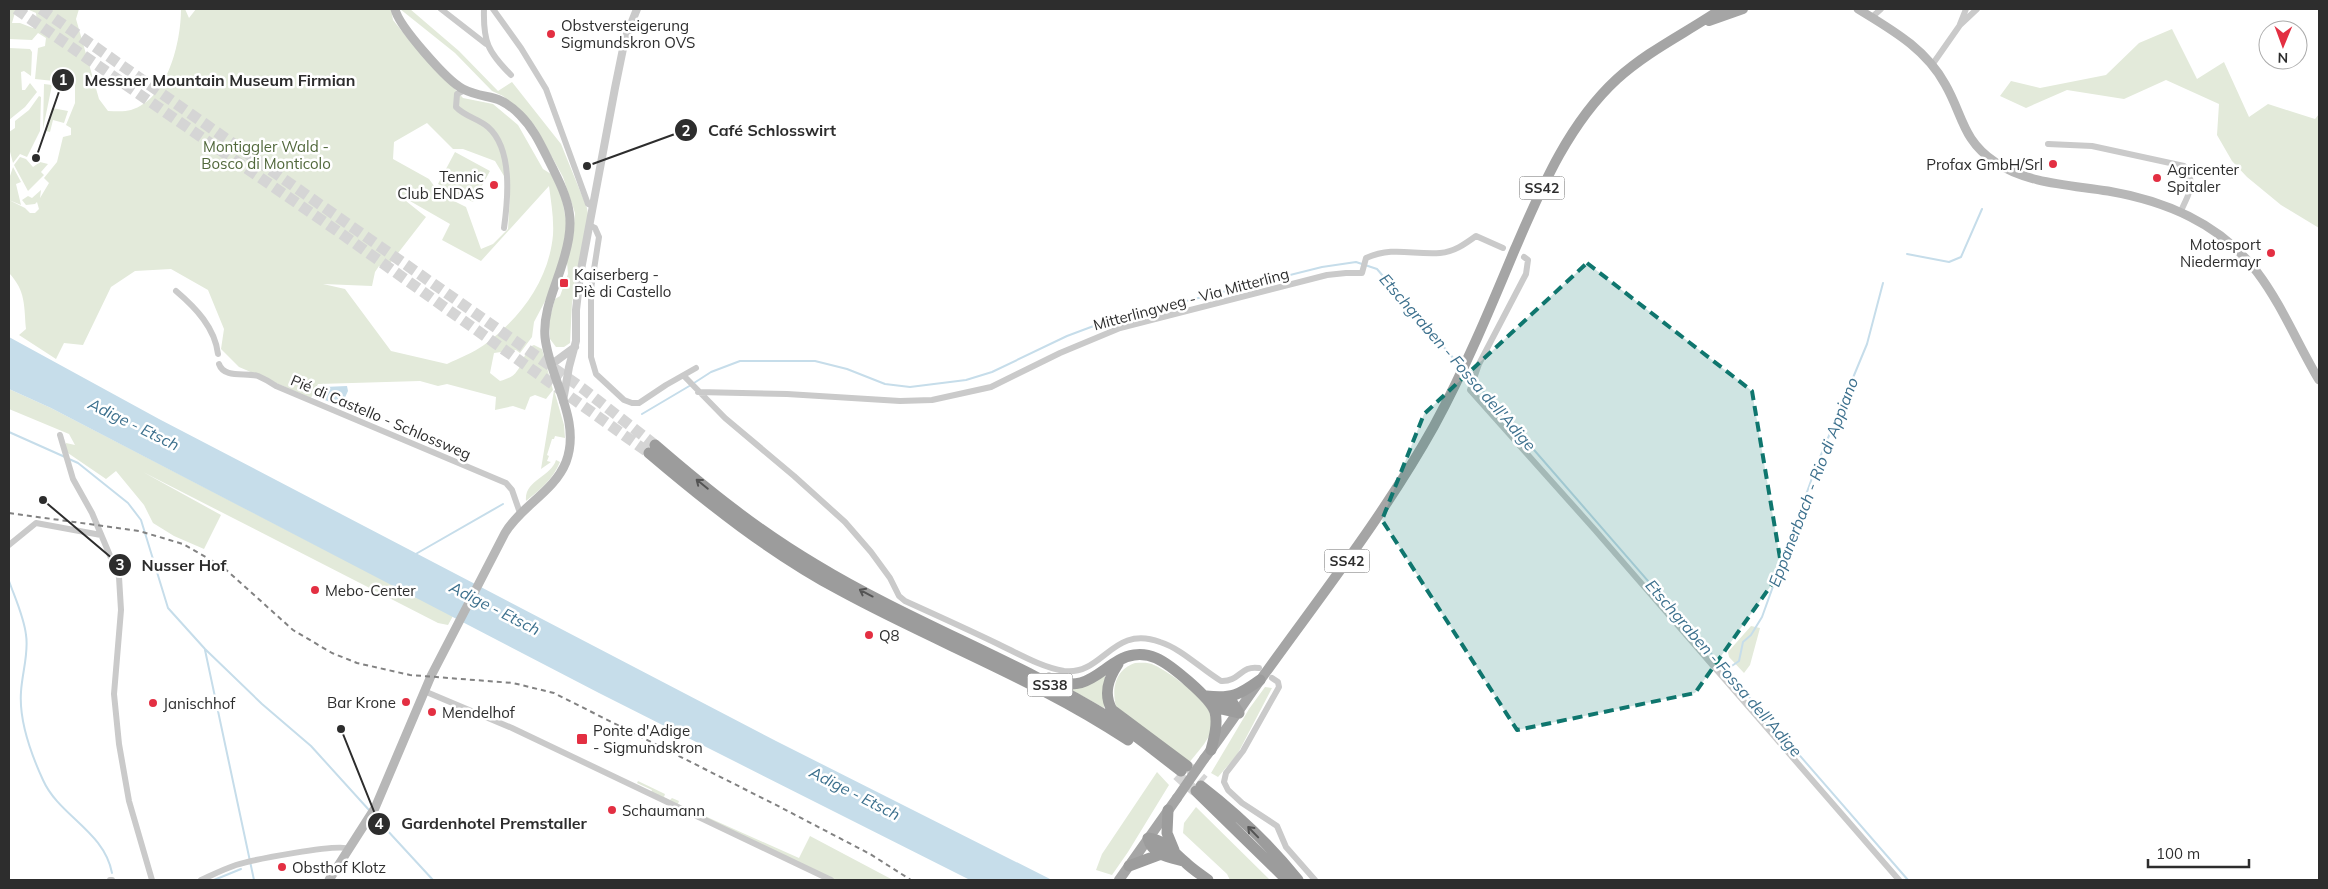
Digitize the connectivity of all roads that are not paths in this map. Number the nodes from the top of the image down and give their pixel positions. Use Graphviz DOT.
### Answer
graph roads {
  1 [pos="395,9"];
  2 [pos="441,9"];
  3 [pos="484,9"];
  4 [pos="493,9"];
  5 [pos="637,9"];
  6 [pos="1721,9"];
  7 [pos="1743,9"];
  8 [pos="1858,9"];
  9 [pos="1880,9"];
  10 [pos="1966,9"];
  11 [pos="1978,9"];
  12 [pos="1872,17"];
  13 [pos="1701,23"];
  14 [pos="1960,25"];
  15 [pos="486,44"];
  16 [pos="1932,65"];
  17 [pos="511,75"];
  18 [pos="465,90"];
  19 [pos="2048,144"];
  20 [pos="593,206"];
  21 [pos="2181,211"];
  22 [pos="589,225"];
  23 [pos="504,228"];
  24 [pos="1503,248"];
  25 [pos="1524,257"];
  26 [pos="176,291"];
  27 [pos="575,347"];
  28 [pos="548,352"];
  29 [pos="218,354"];
  30 [pos="564,357"];
  31 [pos="219,364"];
  32 [pos="569,367"];
  33 [pos="553,368"];
  34 [pos="696,368"];
  35 [pos="686,378"];
  36 [pos="2319,380"];
  37 [pos="696,390"];
  38 [pos="563,402"];
  39 [pos="60,435"];
  40 [pos="520,513"];
  41 [pos="101,535"];
  42 [pos="9,545"];
  43 [pos="774,550"];
  44 [pos="845,602"];
  45 [pos="909,615"];
  46 [pos="909,635"];
  47 [pos="1120,661"];
  48 [pos="1259,668"];
  49 [pos="1003,671"];
  50 [pos="1272,678"];
  51 [pos="1260,680"];
  52 [pos="424,691"];
  53 [pos="1212,698"];
  54 [pos="1239,712"];
  55 [pos="1208,754"];
  56 [pos="1182,771"];
  57 [pos="1200,788"];
  58 [pos="1168,810"];
  59 [pos="1148,838"];
  60 [pos="350,849"];
  61 [pos="1174,850"];
  62 [pos="1161,854"];
  63 [pos="1184,861"];
  64 [pos="1129,866"];
  65 [pos="1121,878"];
  66 [pos="152,880"];
  67 [pos="201,880"];
  68 [pos="329,880"];
  69 [pos="831,880"];
  70 [pos="1208,880"];
  71 [pos="1280,880"];
  72 [pos="1287,880"];
  73 [pos="1298,880"];
  74 [pos="1315,880"];
  75 [pos="1899,880"];
  1 -- 18 [label="main road"];
  2 -- 15 [label="street"];
  3 -- 15 [label="street"];
  4 -- 20 [label="street"];
  5 -- 20 [label="street"];
  6 -- 13 [label="main road, SS42"];
  7 -- 13 [label="main road, SS42"];
  8 -- 12 [label="main road"];
  9 -- 12 [label="street"];
  10 -- 14 [label="street"];
  11 -- 14 [label="street"];
  12 -- 16 [label="main road"];
  13 -- 51 [label="main road, SS42"];
  14 -- 16 [label="street"];
  15 -- 17 [label="street"];
  16 -- 21 [label="main road"];
  18 -- 23 [label="street"];
  18 -- 28 [label="main road"];
  19 -- 21 [label="street"];
  20 -- 22 [label="street"];
  21 -- 36 [label="main road"];
  22 -- 27 [label="street"];
  22 -- 35 [label="street"];
  24 -- 37 [label="street, Mitterlingweg - Via Mitterling"];
  25 -- 75 [label="street"];
  26 -- 29 [label="street"];
  27 -- 30 [label="street"];
  27 -- 32 [label="street"];
  28 -- 30 [label="street"];
  28 -- 33 [label="main road"];
  30 -- 33 [label="street"];
  31 -- 40 [label="street, Pié di Castello - Schlossweg"];
  32 -- 33 [label="street"];
  32 -- 38 [label="street"];
  33 -- 38 [label="main road"];
  34 -- 35 [label="street"];
  35 -- 37 [label="street"];
  37 -- 48 [label="street"];
  38 -- 40 [label="main road"];
  39 -- 41 [label="street"];
  40 -- 52 [label="main road"];
  41 -- 42 [label="street"];
  41 -- 66 [label="street"];
  43 -- 44 [label="highway"];
  45 -- 43 [label="highway, SS38, one-way"];
  43 -- 49 [label="highway, SS38"];
  45 -- 47 [label="highway"];
  45 -- 56 [label="highway, SS38"];
  46 -- 49 [label="highway"];
  47 -- 53 [label="highway"];
  47 -- 56 [label="highway"];
  49 -- 56 [label="highway, SS38"];
  50 -- 74 [label="street"];
  51 -- 53 [label="highway"];
  51 -- 54 [label="main road, SS42"];
  52 -- 60 [label="main road"];
  52 -- 69 [label="street"];
  53 -- 54 [label="highway"];
  53 -- 55 [label="highway"];
  54 -- 55 [label="main road, SS42"];
  55 -- 58 [label="main road, SS42, bridge"];
  57 -- 71 [label="highway"];
  57 -- 72 [label="highway"];
  73 -- 57 [label="highway, one-way"];
  58 -- 59 [label="main road, SS42"];
  58 -- 61 [label="highway"];
  59 -- 61 [label="highway"];
  59 -- 62 [label="highway"];
  59 -- 64 [label="main road, SS42"];
  60 -- 67 [label="street"];
  60 -- 68 [label="main road"];
  61 -- 63 [label="highway"];
  62 -- 63 [label="highway"];
  62 -- 64 [label="highway"];
  63 -- 70 [label="highway"];
  64 -- 65 [label="main road, SS42"];
}
